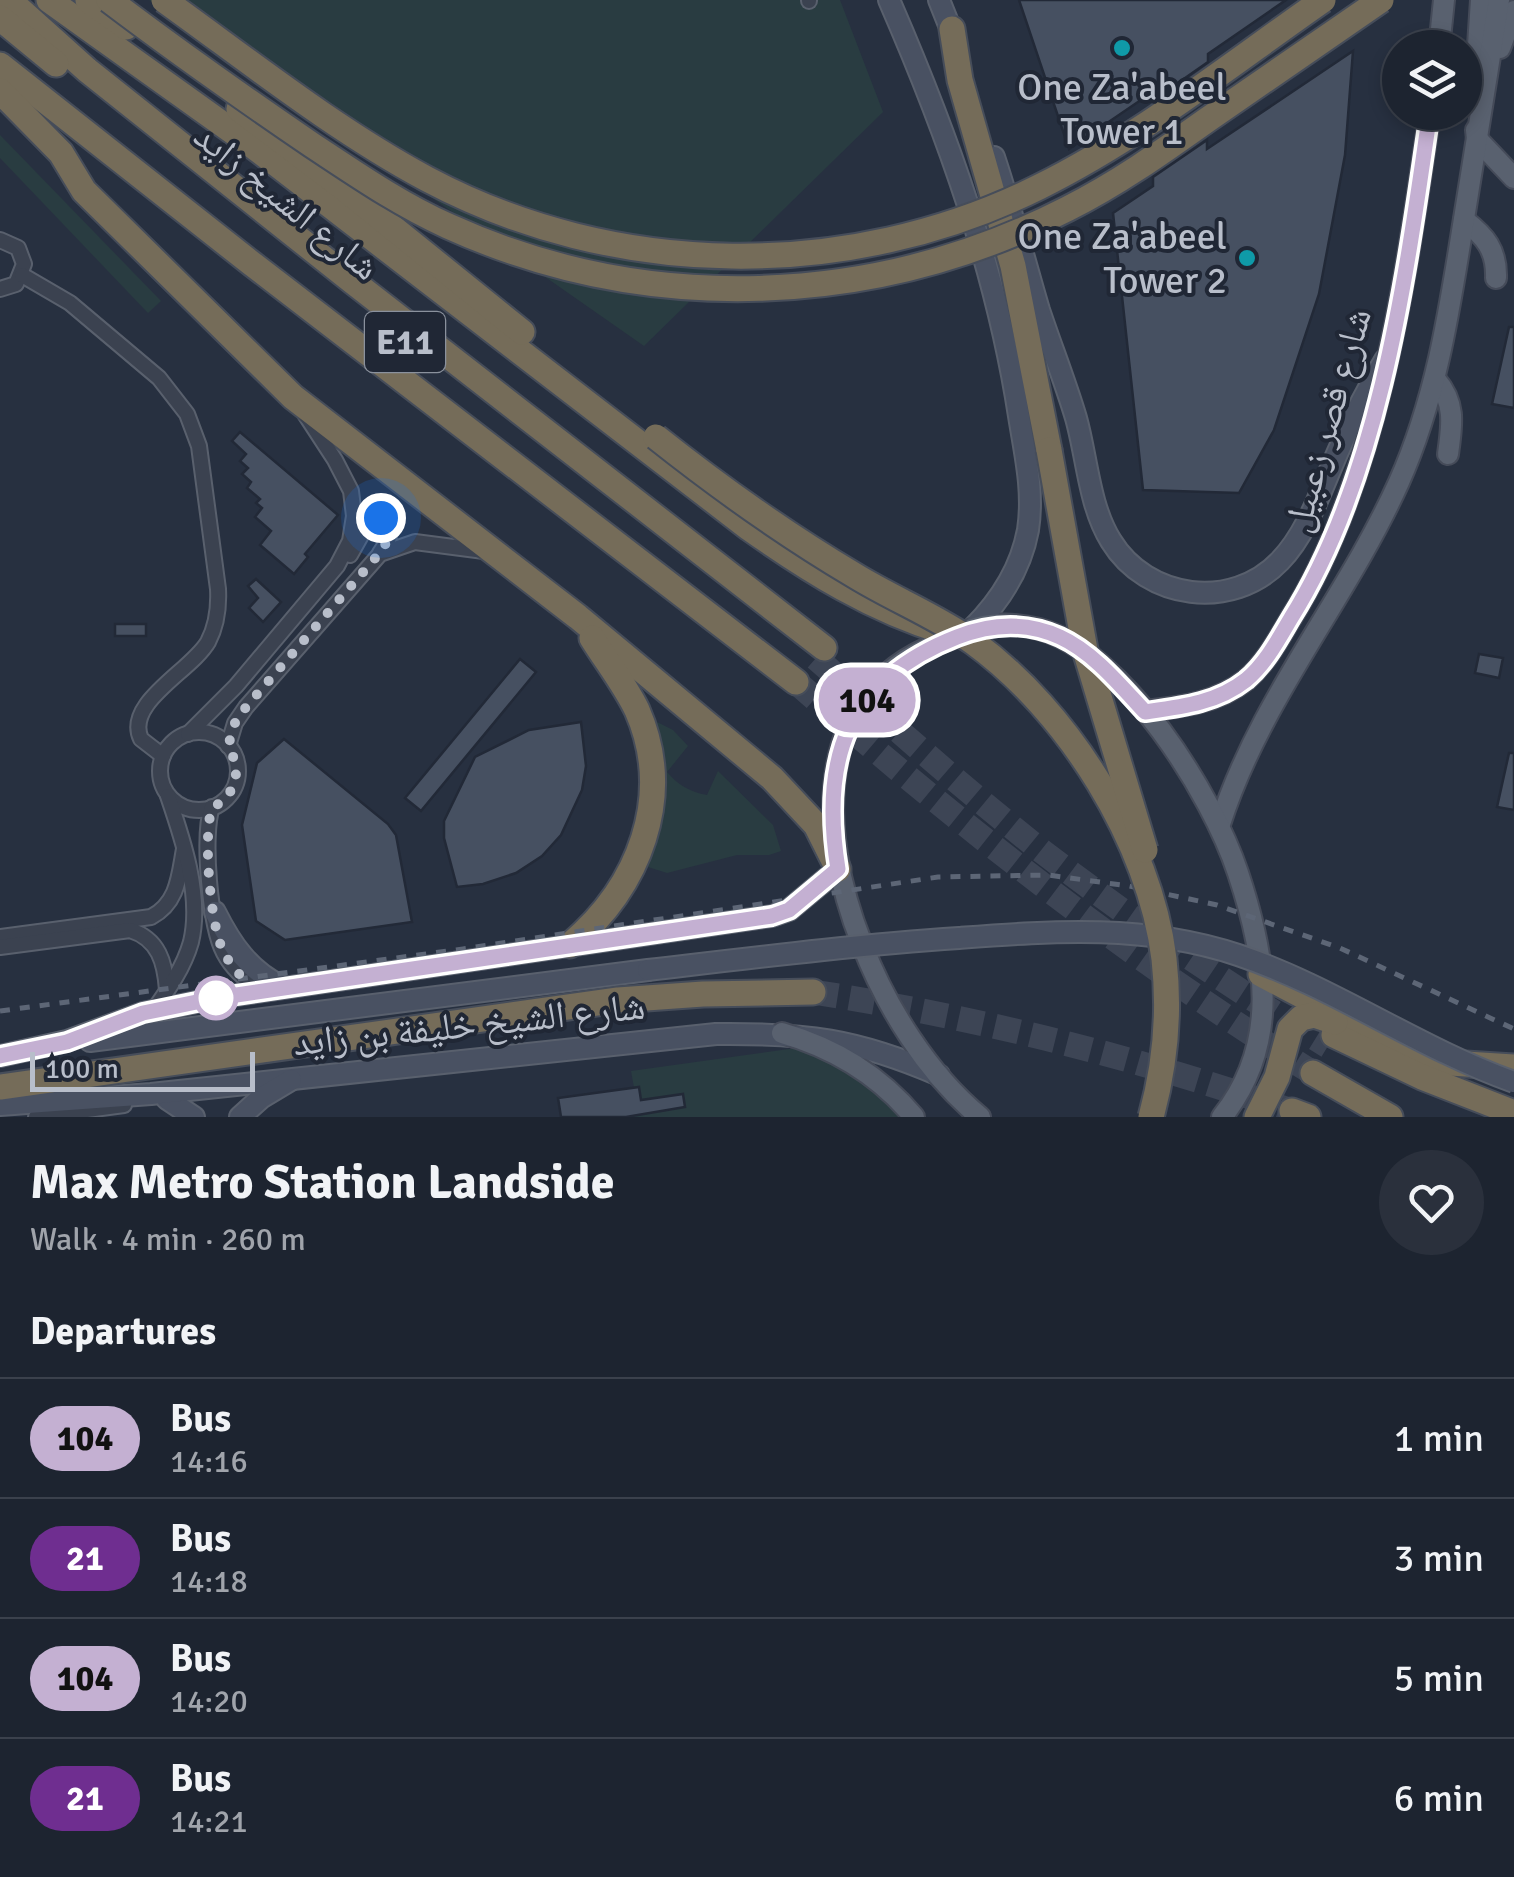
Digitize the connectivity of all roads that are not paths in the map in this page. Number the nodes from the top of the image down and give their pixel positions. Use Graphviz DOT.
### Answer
graph roads {
  1 [pos="9,0"];
  2 [pos="49,0"];
  3 [pos="88,0"];
  4 [pos="109,0"];
  5 [pos="164,0"];
  6 [pos="890,0"];
  7 [pos="938,0"];
  8 [pos="947,0"];
  9 [pos="1324,0"];
  10 [pos="1381,0"];
  11 [pos="1481,0"];
  12 [pos="1499,0"];
  13 [pos="1444,2"];
  14 [pos="1514,10"];
  15 [pos="0,18"];
  16 [pos="952,30"];
  17 [pos="1441,30"];
  18 [pos="0,65"];
  19 [pos="1487,77"];
  20 [pos="0,91"];
  21 [pos="1427,130"];
  22 [pos="1477,139"];
  23 [pos="1514,178"];
  24 [pos="1464,220"];
  25 [pos="1,240"];
  26 [pos="22,275"];
  27 [pos="1496,278"];
  28 [pos="0,289"];
  29 [pos="1386,358"];
  30 [pos="1436,380"];
  31 [pos="293,397"];
  32 [pos="1448,454"];
  33 [pos="491,552"];
  34 [pos="380,554"];
  35 [pos="337,566"];
  36 [pos="578,618"];
  37 [pos="966,632"];
  38 [pos="1280,637"];
  39 [pos="1304,650"];
  40 [pos="796,682"];
  41 [pos="1145,712"];
  42 [pos="188,734"];
  43 [pos="228,746"];
  44 [pos="162,756"];
  45 [pos="168,795"];
  46 [pos="212,808"];
  47 [pos="1220,824"];
  48 [pos="184,848"];
  49 [pos="838,869"];
  50 [pos="215,912"];
  51 [pos="1158,928"];
  52 [pos="0,936"];
  53 [pos="570,945"];
  54 [pos="0,946"];
  55 [pos="1261,974"];
  56 [pos="273,989"];
  57 [pos="167,990"];
  58 [pos="813,992"];
  59 [pos="153,1011"];
  60 [pos="782,1034"];
  61 [pos="1337,1035"];
  62 [pos="53,1045"];
  63 [pos="0,1056"];
  64 [pos="1514,1066"];
  65 [pos="1312,1073"];
  66 [pos="939,1075"];
  67 [pos="295,1078"];
  68 [pos="252,1081"];
  69 [pos="1514,1082"];
  70 [pos="0,1087"];
  71 [pos="167,1099"];
  72 [pos="0,1105"];
  73 [pos="1514,1113"];
  74 [pos="975,1114"];
  75 [pos="36,1117"];
  76 [pos="194,1117"];
  77 [pos="240,1117"];
  78 [pos="914,1117"];
  79 [pos="1151,1117"];
  80 [pos="1222,1117"];
  81 [pos="1257,1117"];
  82 [pos="1390,1117"];
  83 [pos="1479,1117"];
  1 -- 15 [label="highway, شارع الشيخ زايد / E11"];
  2 -- 37 [label="highway"];
  3 -- 51 [label="highway, bridge"];
  4 -- 10 [label="highway, bridge"];
  5 -- 9 [label="highway, bridge"];
  6 -- 37 [label="main road"];
  7 -- 16 [label="main road"];
  8 -- 16 [label="main road"];
  11 -- 22 [label="main road"];
  12 -- 19 [label="main road, شارع قصر زعبيل"];
  13 -- 17 [label="main road"];
  14 -- 19 [label="main road"];
  16 -- 29 [label="main road"];
  16 -- 51 [label="highway, bridge"];
  18 -- 40 [label="highway, شارع الشيخ زايد / E11"];
  19 -- 22 [label="main road, شارع قصر زعبيل"];
  20 -- 31 [label="highway"];
  21 -- 29 [label="main road, شارع قصر زعبيل"];
  22 -- 23 [label="main road"];
  22 -- 24 [label="main road, شارع قصر زعبيل"];
  24 -- 27 [label="main road"];
  24 -- 30 [label="main road, شارع قصر زعبيل"];
  25 -- 26 [label="street"];
  26 -- 28 [label="street"];
  26 -- 44 [label="street"];
  29 -- 38 [label="main road, شارع قصر زعبيل"];
  30 -- 32 [label="main road"];
  30 -- 39 [label="main road, شارع قصر زعبيل"];
  31 -- 33 [label="highway"];
  31 -- 35 [label="street"];
  33 -- 34 [label="street"];
  33 -- 36 [label="highway"];
  34 -- 35 [label="street"];
  34 -- 43 [label="street"];
  35 -- 42 [label="street"];
  36 -- 49 [label="highway"];
  36 -- 53 [label="highway"];
  37 -- 41 [label="main road"];
  37 -- 49 [label="main road"];
  38 -- 39 [label="main road"];
  38 -- 41 [label="main road, شارع قصر زعبيل"];
  39 -- 47 [label="main road, شارع قصر زعبيل"];
  41 -- 47 [label="main road"];
  42 -- 43 [label="street"];
  42 -- 44 [label="street"];
  43 -- 46 [label="street"];
  44 -- 45 [label="street"];
  45 -- 46 [label="street"];
  45 -- 48 [label="street"];
  46 -- 50 [label="street"];
  47 -- 55 [label="main road"];
  48 -- 52 [label="street"];
  48 -- 57 [label="street"];
  49 -- 53 [label="main road, شارع الشيخ خليفة بن زايد"];
  49 -- 66 [label="main road"];
  50 -- 56 [label="main road"];
  51 -- 79 [label="highway, bridge"];
  53 -- 56 [label="main road, شارع الشيخ خليفة بن زايد"];
  54 -- 57 [label="street"];
  55 -- 61 [label="highway"];
  55 -- 80 [label="main road"];
  56 -- 59 [label="main road, شارع الشيخ خليفة بن زايد"];
  57 -- 59 [label="street"];
  58 -- 70 [label="highway"];
  59 -- 62 [label="main road, شارع الشيخ خليفة بن زايد"];
  60 -- 66 [label="main road, شارع الشيخ خليفة بن زايد"];
  60 -- 67 [label="main road, شارع الشيخ خليفة بن زايد"];
  60 -- 78 [label="main road"];
  61 -- 64 [label="highway"];
  61 -- 73 [label="highway"];
  61 -- 81 [label="highway"];
  61 -- 83 [label="highway"];
  62 -- 63 [label="main road, شارع الشيخ خليفة بن زايد"];
  62 -- 69 [label="main road, شارع الشيخ خليفة بن زايد, bridge"];
  65 -- 82 [label="highway"];
  66 -- 74 [label="main road"];
  67 -- 68 [label="main road, شارع الشيخ خليفة بن زايد"];
  67 -- 77 [label="main road"];
  68 -- 71 [label="main road"];
  68 -- 72 [label="main road, شارع الشيخ خليفة بن زايد"];
  71 -- 75 [label="street"];
  71 -- 76 [label="main road"];
}
